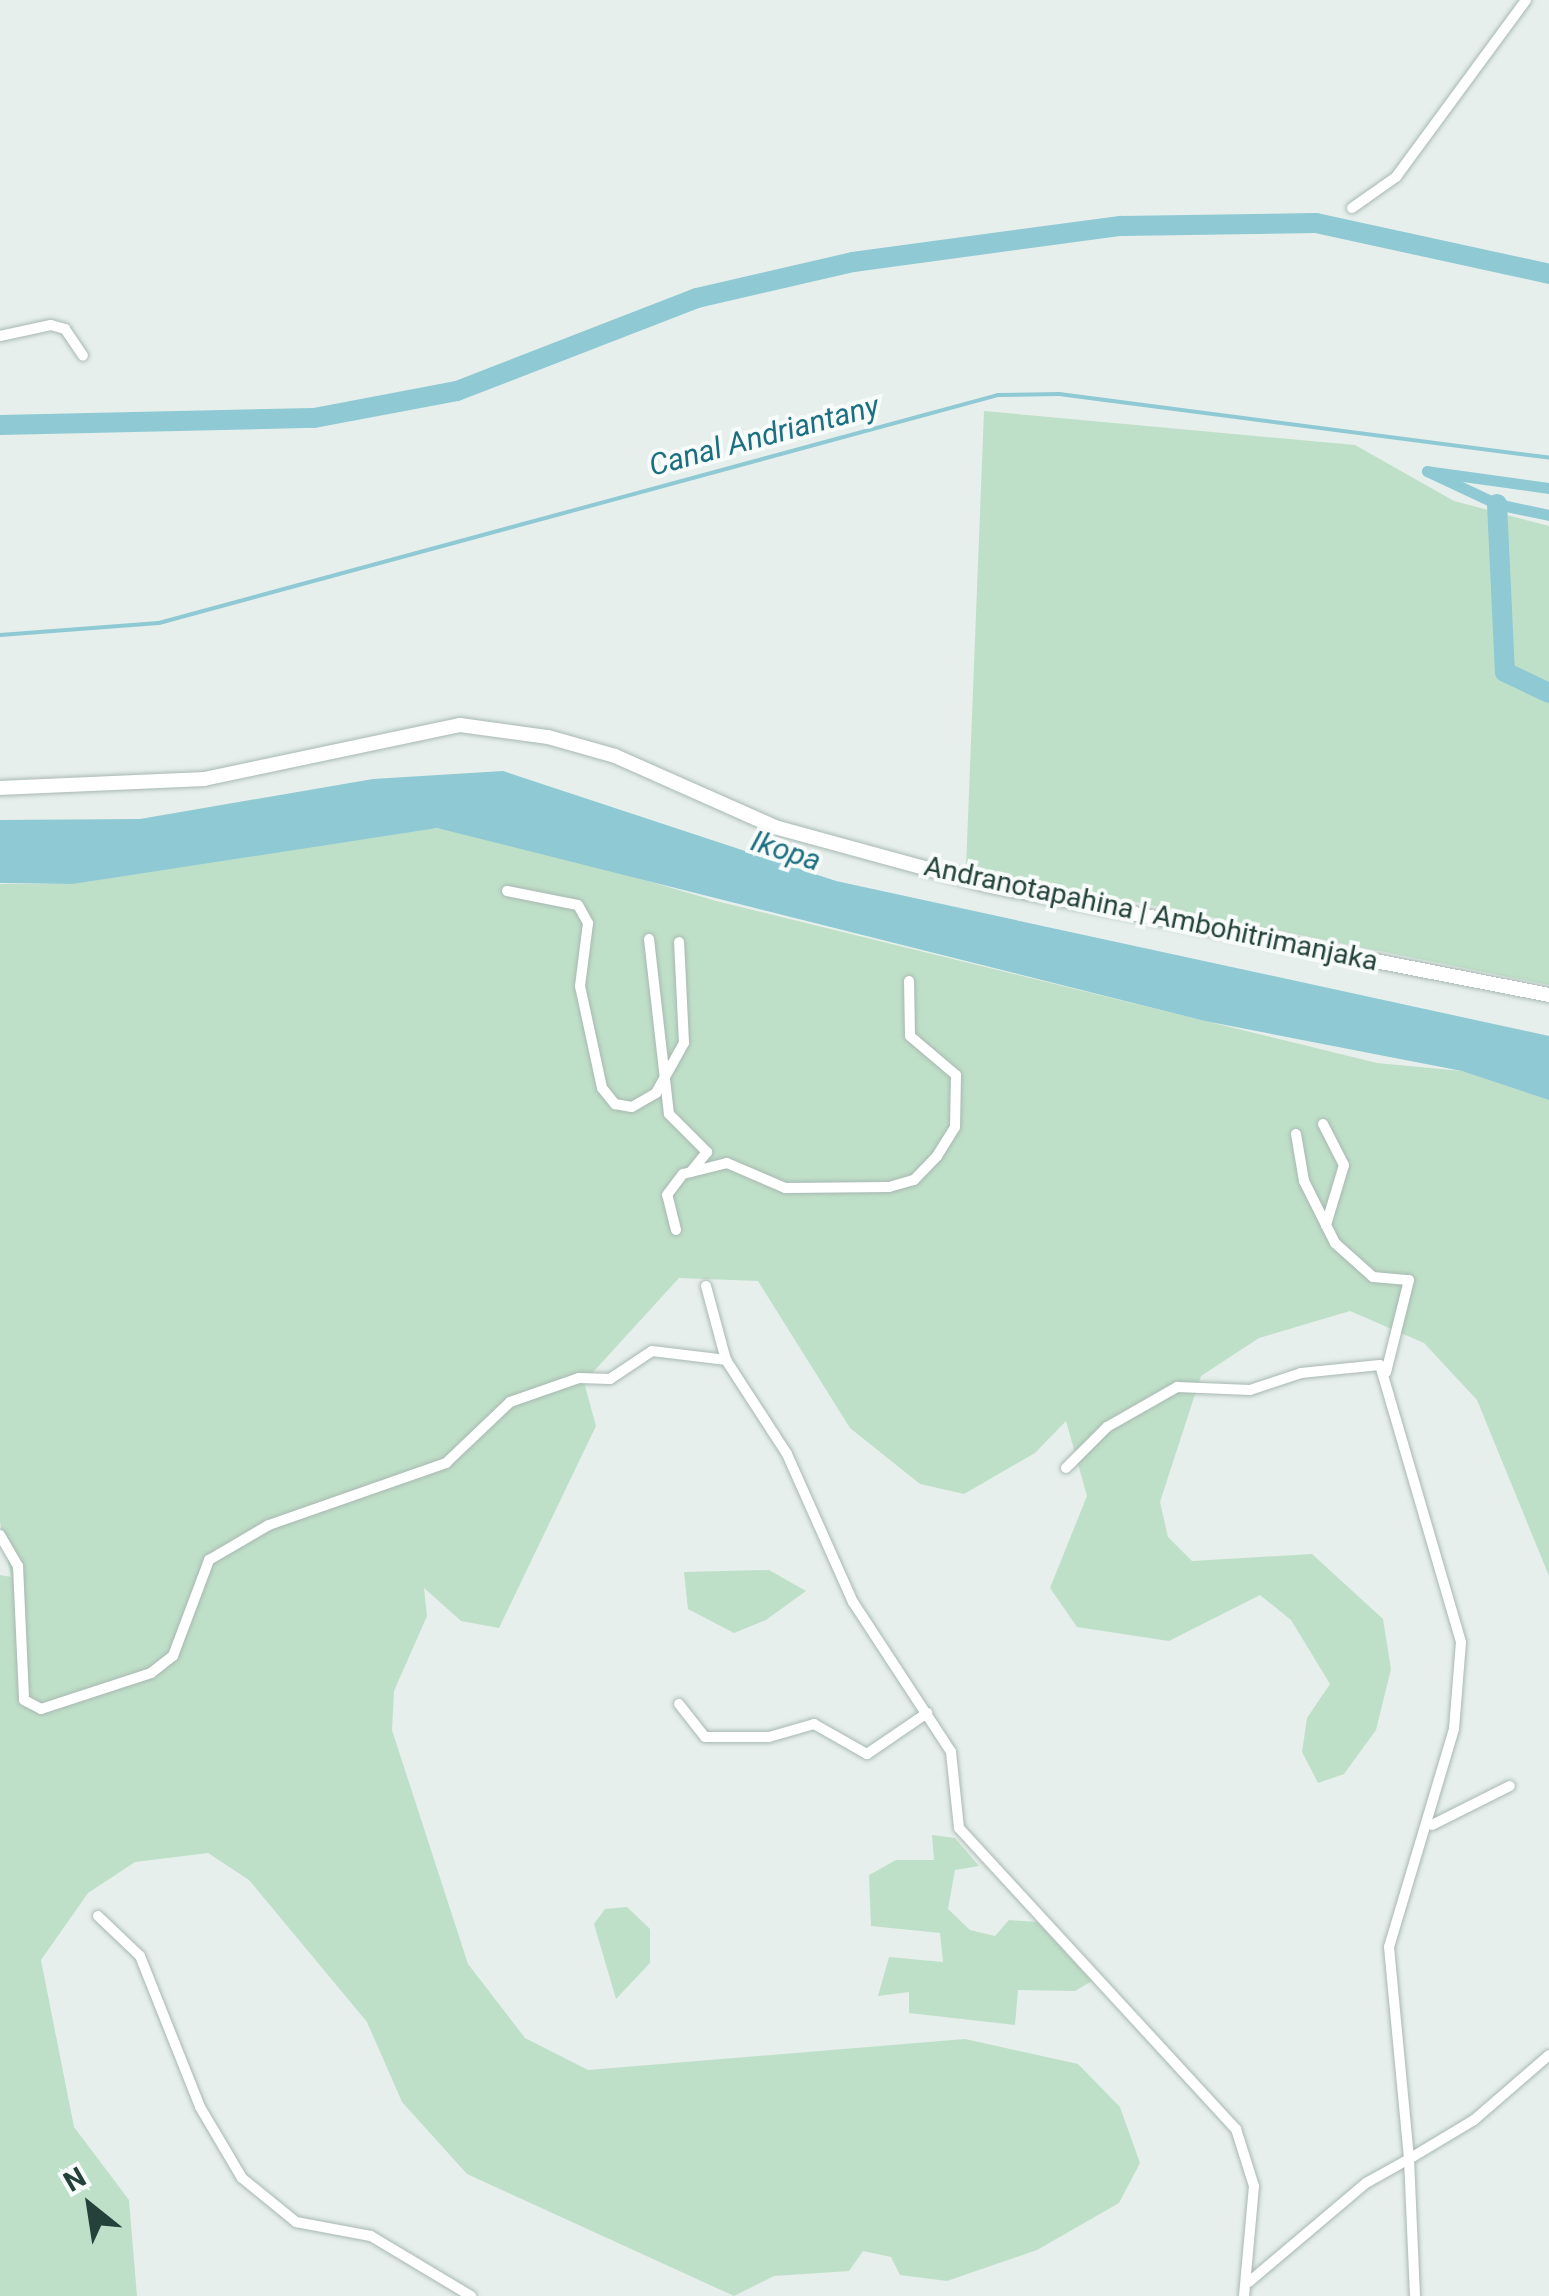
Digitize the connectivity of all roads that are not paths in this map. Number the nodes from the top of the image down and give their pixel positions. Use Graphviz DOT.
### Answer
graph roads {
  1 [pos="1526,0"];
  2 [pos="1352,208"];
  3 [pos="0,336"];
  4 [pos="83,356"];
  5 [pos="0,788"];
  6 [pos="506,890"];
  7 [pos="649,939"];
  8 [pos="679,942"];
  9 [pos="910,982"];
  10 [pos="1549,995"];
  11 [pos="664,1082"];
  12 [pos="1323,1124"];
  13 [pos="1296,1134"];
  14 [pos="691,1172"];
  15 [pos="1326,1226"];
  16 [pos="676,1230"];
  17 [pos="706,1286"];
  18 [pos="726,1360"];
  19 [pos="1386,1372"];
  20 [pos="1066,1468"];
  21 [pos="0,1534"];
  22 [pos="679,1704"];
  23 [pos="927,1713"];
  24 [pos="1510,1786"];
  25 [pos="98,1916"];
  26 [pos="1392,1990"];
  27 [pos="1549,2055"];
  28 [pos="1410,2159"];
  29 [pos="1248,2282"];
  30 [pos="471,2296"];
  31 [pos="1244,2296"];
  32 [pos="1415,2296"];
  1 -- 2 [label="street"];
  3 -- 4 [label="street"];
  5 -- 10 [label="main road, Andranotapahina | Ambohitrimanjaka"];
  6 -- 11 [label="street"];
  7 -- 11 [label="street"];
  8 -- 11 [label="street"];
  9 -- 14 [label="street"];
  11 -- 14 [label="street"];
  12 -- 15 [label="street"];
  13 -- 15 [label="street"];
  14 -- 16 [label="street"];
  15 -- 19 [label="street"];
  17 -- 18 [label="street"];
  18 -- 21 [label="street"];
  18 -- 23 [label="street"];
  19 -- 20 [label="street"];
  19 -- 26 [label="street"];
  22 -- 23 [label="street"];
  23 -- 29 [label="street"];
  24 -- 26 [label="street"];
  25 -- 30 [label="street"];
  26 -- 28 [label="street"];
  27 -- 28 [label="street"];
  28 -- 29 [label="street"];
  28 -- 32 [label="street"];
  29 -- 31 [label="street"];
}
